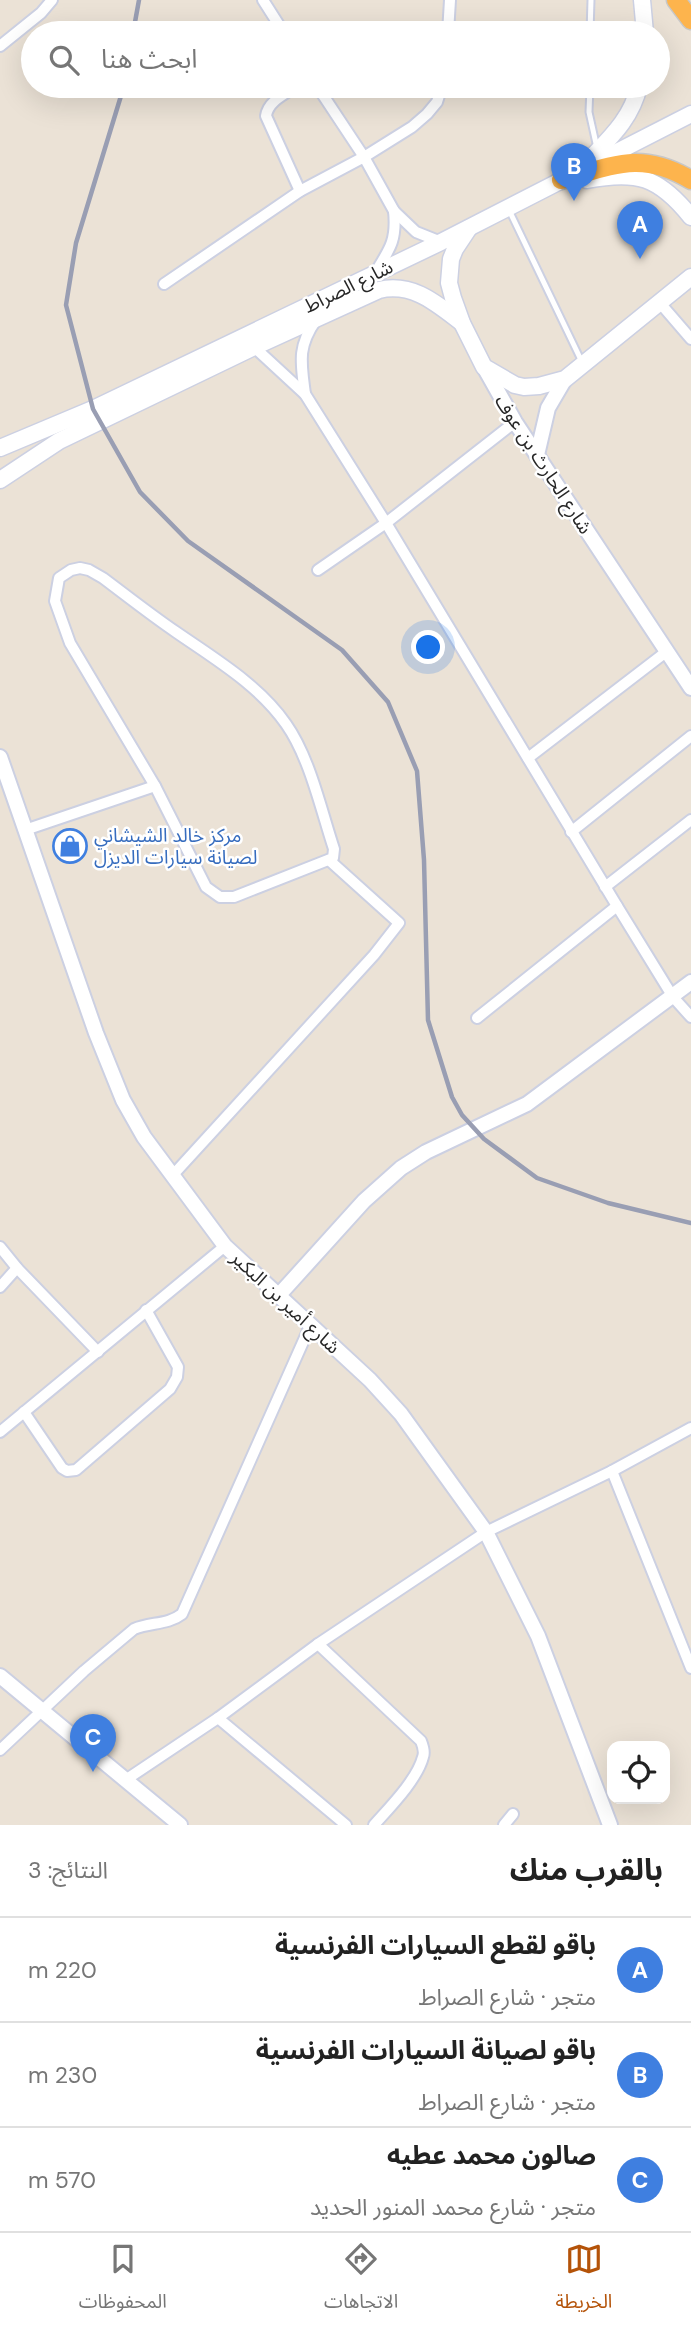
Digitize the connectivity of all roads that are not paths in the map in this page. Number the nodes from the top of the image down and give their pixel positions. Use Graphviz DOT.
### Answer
graph roads {
  1 [pos="52,0"];
  2 [pos="263,0"];
  3 [pos="450,0"];
  4 [pos="591,0"];
  5 [pos="642,0"];
  6 [pos="676,0"];
  7 [pos="691,20"];
  8 [pos="31,21"];
  9 [pos="276,21"];
  10 [pos="449,21"];
  11 [pos="590,21"];
  12 [pos="644,21"];
  13 [pos="21,29"];
  14 [pos="0,46"];
  15 [pos="280,98"];
  16 [pos="325,98"];
  17 [pos="438,98"];
  18 [pos="590,98"];
  19 [pos="635,98"];
  20 [pos="691,114"];
  21 [pos="597,152"];
  22 [pos="364,157"];
  23 [pos="581,169"];
  24 [pos="561,180"];
  25 [pos="691,180"];
  26 [pos="544,188"];
  27 [pos="300,191"];
  28 [pos="508,207"];
  29 [pos="394,211"];
  30 [pos="691,217"];
  31 [pos="470,226"];
  32 [pos="441,242"];
  33 [pos="374,274"];
  34 [pos="691,277"];
  35 [pos="164,284"];
  36 [pos="660,303"];
  37 [pos="317,318"];
  38 [pos="462,323"];
  39 [pos="691,340"];
  40 [pos="254,347"];
  41 [pos="583,366"];
  42 [pos="484,367"];
  43 [pos="565,379"];
  44 [pos="305,394"];
  45 [pos="515,422"];
  46 [pos="0,448"];
  47 [pos="537,454"];
  48 [pos="0,480"];
  49 [pos="386,523"];
  50 [pos="318,570"];
  51 [pos="666,652"];
  52 [pos="691,688"];
  53 [pos="691,736"];
  54 [pos="0,757"];
  55 [pos="528,758"];
  56 [pos="155,786"];
  57 [pos="691,820"];
  58 [pos="25,830"];
  59 [pos="571,832"];
  60 [pos="329,860"];
  61 [pos="605,887"];
  62 [pos="617,906"];
  63 [pos="691,982"];
  64 [pos="673,997"];
  65 [pos="691,1017"];
  66 [pos="477,1018"];
  67 [pos="172,1176"];
  68 [pos="225,1246"];
  69 [pos="0,1247"];
  70 [pos="17,1268"];
  71 [pos="0,1287"];
  72 [pos="279,1295"];
  73 [pos="146,1310"];
  74 [pos="311,1324"];
  75 [pos="98,1352"];
  76 [pos="23,1412"];
  77 [pos="691,1427"];
  78 [pos="0,1432"];
  79 [pos="612,1471"];
  80 [pos="485,1532"];
  81 [pos="318,1643"];
  82 [pos="691,1668"];
  83 [pos="0,1676"];
  84 [pos="42,1709"];
  85 [pos="218,1718"];
  86 [pos="0,1750"];
  87 [pos="127,1779"];
  88 [pos="513,1814"];
  89 [pos="180,1825"];
  90 [pos="346,1825"];
  91 [pos="374,1825"];
  92 [pos="504,1825"];
  93 [pos="610,1825"];
  1 -- 8 [label="street"];
  2 -- 9 [label="street"];
  3 -- 10 [label="street"];
  4 -- 11 [label="lane"];
  5 -- 12 [label="main road"];
  6 -- 7 [label="highway"];
  13 -- 14 [label="street"];
  15 -- 27 [label="street"];
  16 -- 22 [label="street"];
  17 -- 22 [label="street"];
  18 -- 21 [label="lane"];
  19 -- 21 [label="main road"];
  20 -- 23 [label="main road, شارع الصراط"];
  21 -- 23 [label="main road"];
  22 -- 27 [label="street"];
  22 -- 29 [label="street"];
  23 -- 24 [label="main road, شارع الصراط"];
  24 -- 25 [label="highway"];
  24 -- 26 [label="main road, شارع الصراط"];
  26 -- 28 [label="main road, شارع الصراط"];
  26 -- 30 [label="main road"];
  27 -- 35 [label="street"];
  28 -- 31 [label="main road, شارع الصراط"];
  28 -- 41 [label="lane"];
  29 -- 32 [label="street"];
  29 -- 33 [label="street"];
  31 -- 32 [label="main road, شارع الصراط"];
  31 -- 38 [label="main road, شارع الحارث بن عوف"];
  32 -- 33 [label="main road, شارع الصراط"];
  33 -- 46 [label="main road, شارع الصراط"];
  34 -- 36 [label="main road"];
  36 -- 39 [label="street"];
  36 -- 41 [label="main road"];
  37 -- 38 [label="main road, شارع الصراط"];
  37 -- 40 [label="main road, شارع الصراط"];
  37 -- 44 [label="street"];
  38 -- 42 [label="main road, شارع الحارث بن عوف"];
  40 -- 44 [label="street"];
  40 -- 48 [label="main road, شارع الصراط"];
  41 -- 43 [label="main road"];
  42 -- 43 [label="main road"];
  42 -- 45 [label="street, شارع الحارث بن عوف"];
  43 -- 47 [label="street"];
  44 -- 49 [label="street"];
  45 -- 47 [label="street, شارع الحارث بن عوف"];
  45 -- 49 [label="street"];
  47 -- 51 [label="street, شارع الحارث بن عوف"];
  49 -- 50 [label="street"];
  49 -- 55 [label="street"];
  51 -- 52 [label="street, شارع الحارث بن عوف"];
  51 -- 55 [label="street"];
  53 -- 59 [label="street"];
  54 -- 58 [label="street, شارع أمير بن البكير"];
  55 -- 59 [label="street"];
  56 -- 58 [label="street"];
  56 -- 60 [label="street"];
  56 -- 60 [label="street"];
  57 -- 61 [label="street"];
  58 -- 67 [label="street, شارع أمير بن البكير"];
  59 -- 61 [label="street"];
  60 -- 67 [label="street"];
  61 -- 62 [label="street"];
  62 -- 64 [label="street"];
  62 -- 66 [label="street"];
  63 -- 64 [label="street"];
  64 -- 65 [label="street"];
  64 -- 72 [label="street"];
  67 -- 68 [label="street, شارع أمير بن البكير"];
  68 -- 72 [label="street, شارع أمير بن البكير"];
  68 -- 73 [label="street"];
  69 -- 70 [label="street"];
  70 -- 71 [label="street"];
  70 -- 75 [label="street"];
  72 -- 74 [label="street, شارع أمير بن البكير"];
  73 -- 75 [label="street"];
  73 -- 76 [label="street"];
  74 -- 80 [label="street, شارع أمير بن البكير"];
  74 -- 84 [label="street"];
  75 -- 76 [label="street"];
  76 -- 78 [label="street"];
  77 -- 79 [label="street"];
  79 -- 80 [label="street"];
  79 -- 82 [label="street"];
  80 -- 81 [label="street"];
  80 -- 93 [label="street, شارع أمير بن البكير"];
  81 -- 85 [label="street"];
  81 -- 91 [label="street"];
  83 -- 84 [label="street"];
  84 -- 86 [label="street"];
  84 -- 87 [label="street"];
  85 -- 87 [label="street"];
  85 -- 90 [label="street"];
  87 -- 89 [label="street"];
  88 -- 92 [label="street"];
}
